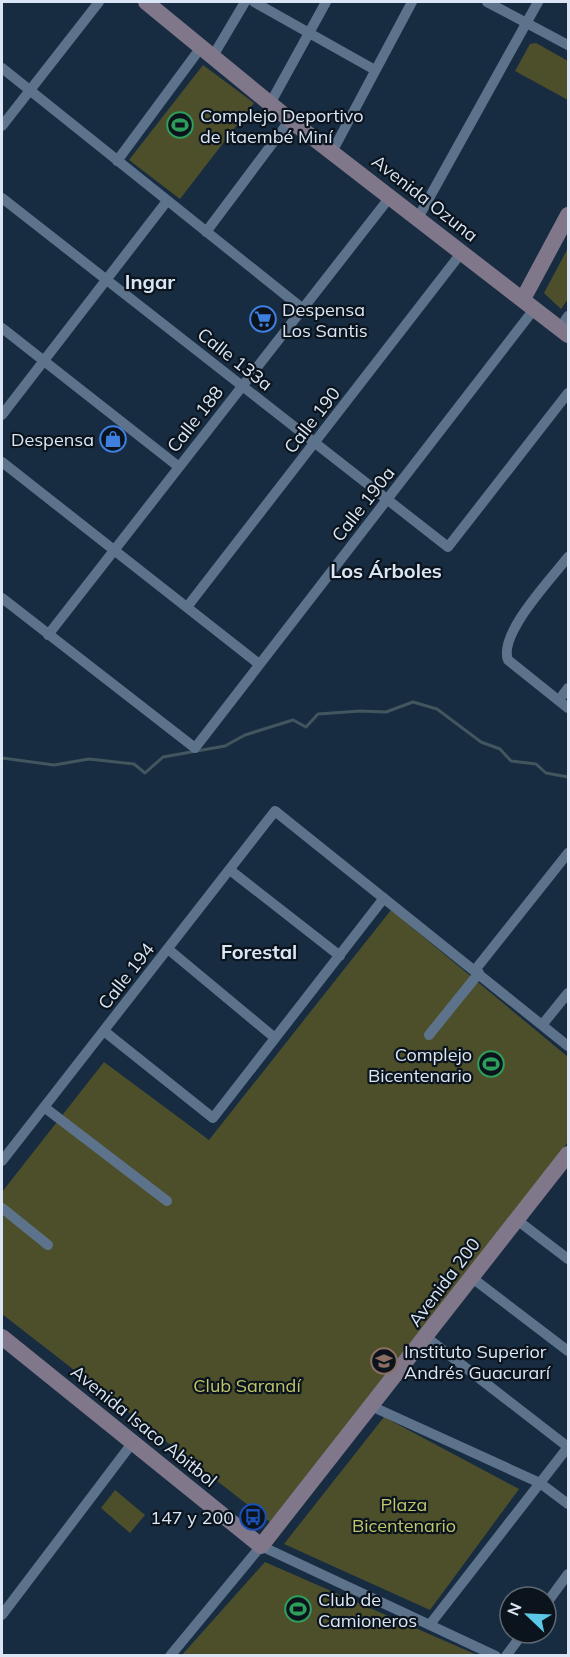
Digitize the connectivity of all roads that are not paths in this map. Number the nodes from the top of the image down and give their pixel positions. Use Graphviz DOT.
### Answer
graph roads {
  1 [pos="99,2"];
  2 [pos="245,2"];
  3 [pos="254,2"];
  4 [pos="326,2"];
  5 [pos="412,2"];
  6 [pos="487,2"];
  7 [pos="538,2"];
  8 [pos="151,3"];
  9 [pos="526,22"];
  10 [pos="308,33"];
  11 [pos="568,45"];
  12 [pos="208,51"];
  13 [pos="2,68"];
  14 [pos="375,70"];
  15 [pos="29,91"];
  16 [pos="271,102"];
  17 [pos="290,120"];
  18 [pos="2,126"];
  19 [pos="332,152"];
  20 [pos="117,161"];
  21 [pos="390,197"];
  22 [pos="2,198"];
  23 [pos="167,201"];
  24 [pos="568,215"];
  25 [pos="418,218"];
  26 [pos="206,232"];
  27 [pos="462,252"];
  28 [pos="107,279"];
  29 [pos="529,303"];
  30 [pos="303,309"];
  31 [pos="566,326"];
  32 [pos="2,328"];
  33 [pos="43,361"];
  34 [pos="242,385"];
  35 [pos="568,393"];
  36 [pos="2,415"];
  37 [pos="315,442"];
  38 [pos="2,462"];
  39 [pos="179,467"];
  40 [pos="388,499"];
  41 [pos="114,550"];
  42 [pos="568,557"];
  43 [pos="2,598"];
  44 [pos="187,607"];
  45 [pos="48,635"];
  46 [pos="260,664"];
  47 [pos="568,688"];
  48 [pos="559,700"];
  49 [pos="568,708"];
  50 [pos="568,853"];
  51 [pos="230,870"];
  52 [pos="384,898"];
  53 [pos="168,949"];
  54 [pos="340,956"];
  55 [pos="477,971"];
  56 [pos="568,993"];
  57 [pos="542,1025"];
  58 [pos="104,1031"];
  59 [pos="429,1035"];
  60 [pos="275,1038"];
  61 [pos="568,1046"];
  62 [pos="44,1107"];
  63 [pos="567,1157"];
  64 [pos="2,1161"];
  65 [pos="167,1201"];
  66 [pos="2,1208"];
  67 [pos="517,1220"];
  68 [pos="48,1245"];
  69 [pos="568,1259"];
  70 [pos="471,1277"];
  71 [pos="426,1337"];
  72 [pos="4,1345"];
  73 [pos="568,1351"];
  74 [pos="371,1406"];
  75 [pos="133,1442"];
  76 [pos="568,1447"];
  77 [pos="540,1483"];
  78 [pos="568,1504"];
  79 [pos="261,1546"];
  80 [pos="568,1574"];
  81 [pos="558,1588"];
  82 [pos="2,1615"];
  83 [pos="430,1623"];
  84 [pos="170,1656"];
  85 [pos="496,1656"];
  1 -- 15 [label="street"];
  2 -- 12 [label="street"];
  3 -- 10 [label="street"];
  4 -- 10 [label="street"];
  5 -- 14 [label="street"];
  6 -- 9 [label="street"];
  7 -- 9 [label="street"];
  8 -- 12 [label="main road, Avenida Ozuna"];
  9 -- 11 [label="street"];
  9 -- 25 [label="street"];
  10 -- 14 [label="street"];
  10 -- 16 [label="street"];
  12 -- 16 [label="main road, Avenida Ozuna"];
  12 -- 20 [label="street"];
  13 -- 15 [label="street"];
  14 -- 19 [label="street"];
  15 -- 18 [label="street"];
  15 -- 20 [label="street"];
  16 -- 17 [label="main road, Avenida Ozuna"];
  17 -- 19 [label="main road, Avenida Ozuna"];
  17 -- 26 [label="street"];
  19 -- 21 [label="main road, Avenida Ozuna"];
  20 -- 23 [label="street"];
  21 -- 25 [label="main road, Avenida Ozuna"];
  21 -- 30 [label="street, Calle 188"];
  22 -- 28 [label="street, Calle 133a"];
  23 -- 26 [label="street"];
  23 -- 28 [label="street"];
  24 -- 29 [label="main road"];
  25 -- 27 [label="main road, Avenida Ozuna"];
  26 -- 30 [label="street"];
  27 -- 29 [label="main road, Avenida Ozuna"];
  27 -- 37 [label="street, Calle 190"];
  28 -- 33 [label="street"];
  28 -- 34 [label="street, Calle 133a"];
  29 -- 31 [label="main road, Avenida Ozuna"];
  29 -- 40 [label="street, Calle 190a"];
  30 -- 34 [label="street, Calle 188"];
  32 -- 33 [label="street"];
  33 -- 36 [label="street"];
  33 -- 39 [label="street"];
  34 -- 37 [label="street, Calle 133a"];
  34 -- 39 [label="street, Calle 188"];
  35 -- 40 [label="street, Calle 133a"];
  37 -- 40 [label="street, Calle 133a"];
  37 -- 44 [label="street, Calle 190"];
  38 -- 41 [label="street"];
  39 -- 41 [label="street, Calle 188"];
  40 -- 46 [label="street, Calle 190a"];
  41 -- 44 [label="street"];
  41 -- 45 [label="street, Calle 188"];
  42 -- 48 [label="street"];
  43 -- 45 [label="street"];
  44 -- 46 [label="street"];
  45 -- 46 [label="street, Calle 190a"];
  47 -- 48 [label="street"];
  48 -- 49 [label="street"];
  50 -- 55 [label="street"];
  51 -- 52 [label="street, Calle 194"];
  51 -- 53 [label="street, Calle 194"];
  51 -- 54 [label="street"];
  52 -- 54 [label="street"];
  52 -- 55 [label="street"];
  53 -- 58 [label="street, Calle 194"];
  53 -- 60 [label="street"];
  54 -- 60 [label="street"];
  55 -- 57 [label="street"];
  55 -- 59 [label="street"];
  56 -- 57 [label="street"];
  57 -- 61 [label="street"];
  58 -- 60 [label="street"];
  58 -- 62 [label="street, Calle 194"];
  62 -- 64 [label="street, Calle 194"];
  62 -- 65 [label="street"];
  63 -- 67 [label="main road, Avenida 200"];
  66 -- 68 [label="street"];
  67 -- 69 [label="street"];
  67 -- 70 [label="main road, Avenida 200"];
  70 -- 71 [label="main road, Avenida 200"];
  70 -- 73 [label="street"];
  71 -- 74 [label="main road, Avenida 200"];
  71 -- 76 [label="street"];
  72 -- 75 [label="main road, Avenida Isaco Abitbol"];
  74 -- 77 [label="street"];
  74 -- 79 [label="main road, Avenida 200"];
  75 -- 79 [label="main road, Avenida Isaco Abitbol"];
  75 -- 82 [label="street"];
  76 -- 77 [label="street"];
  77 -- 78 [label="street"];
  77 -- 83 [label="street"];
  79 -- 83 [label="street"];
  79 -- 84 [label="street"];
  80 -- 81 [label="street"];
  83 -- 85 [label="street"];
}
